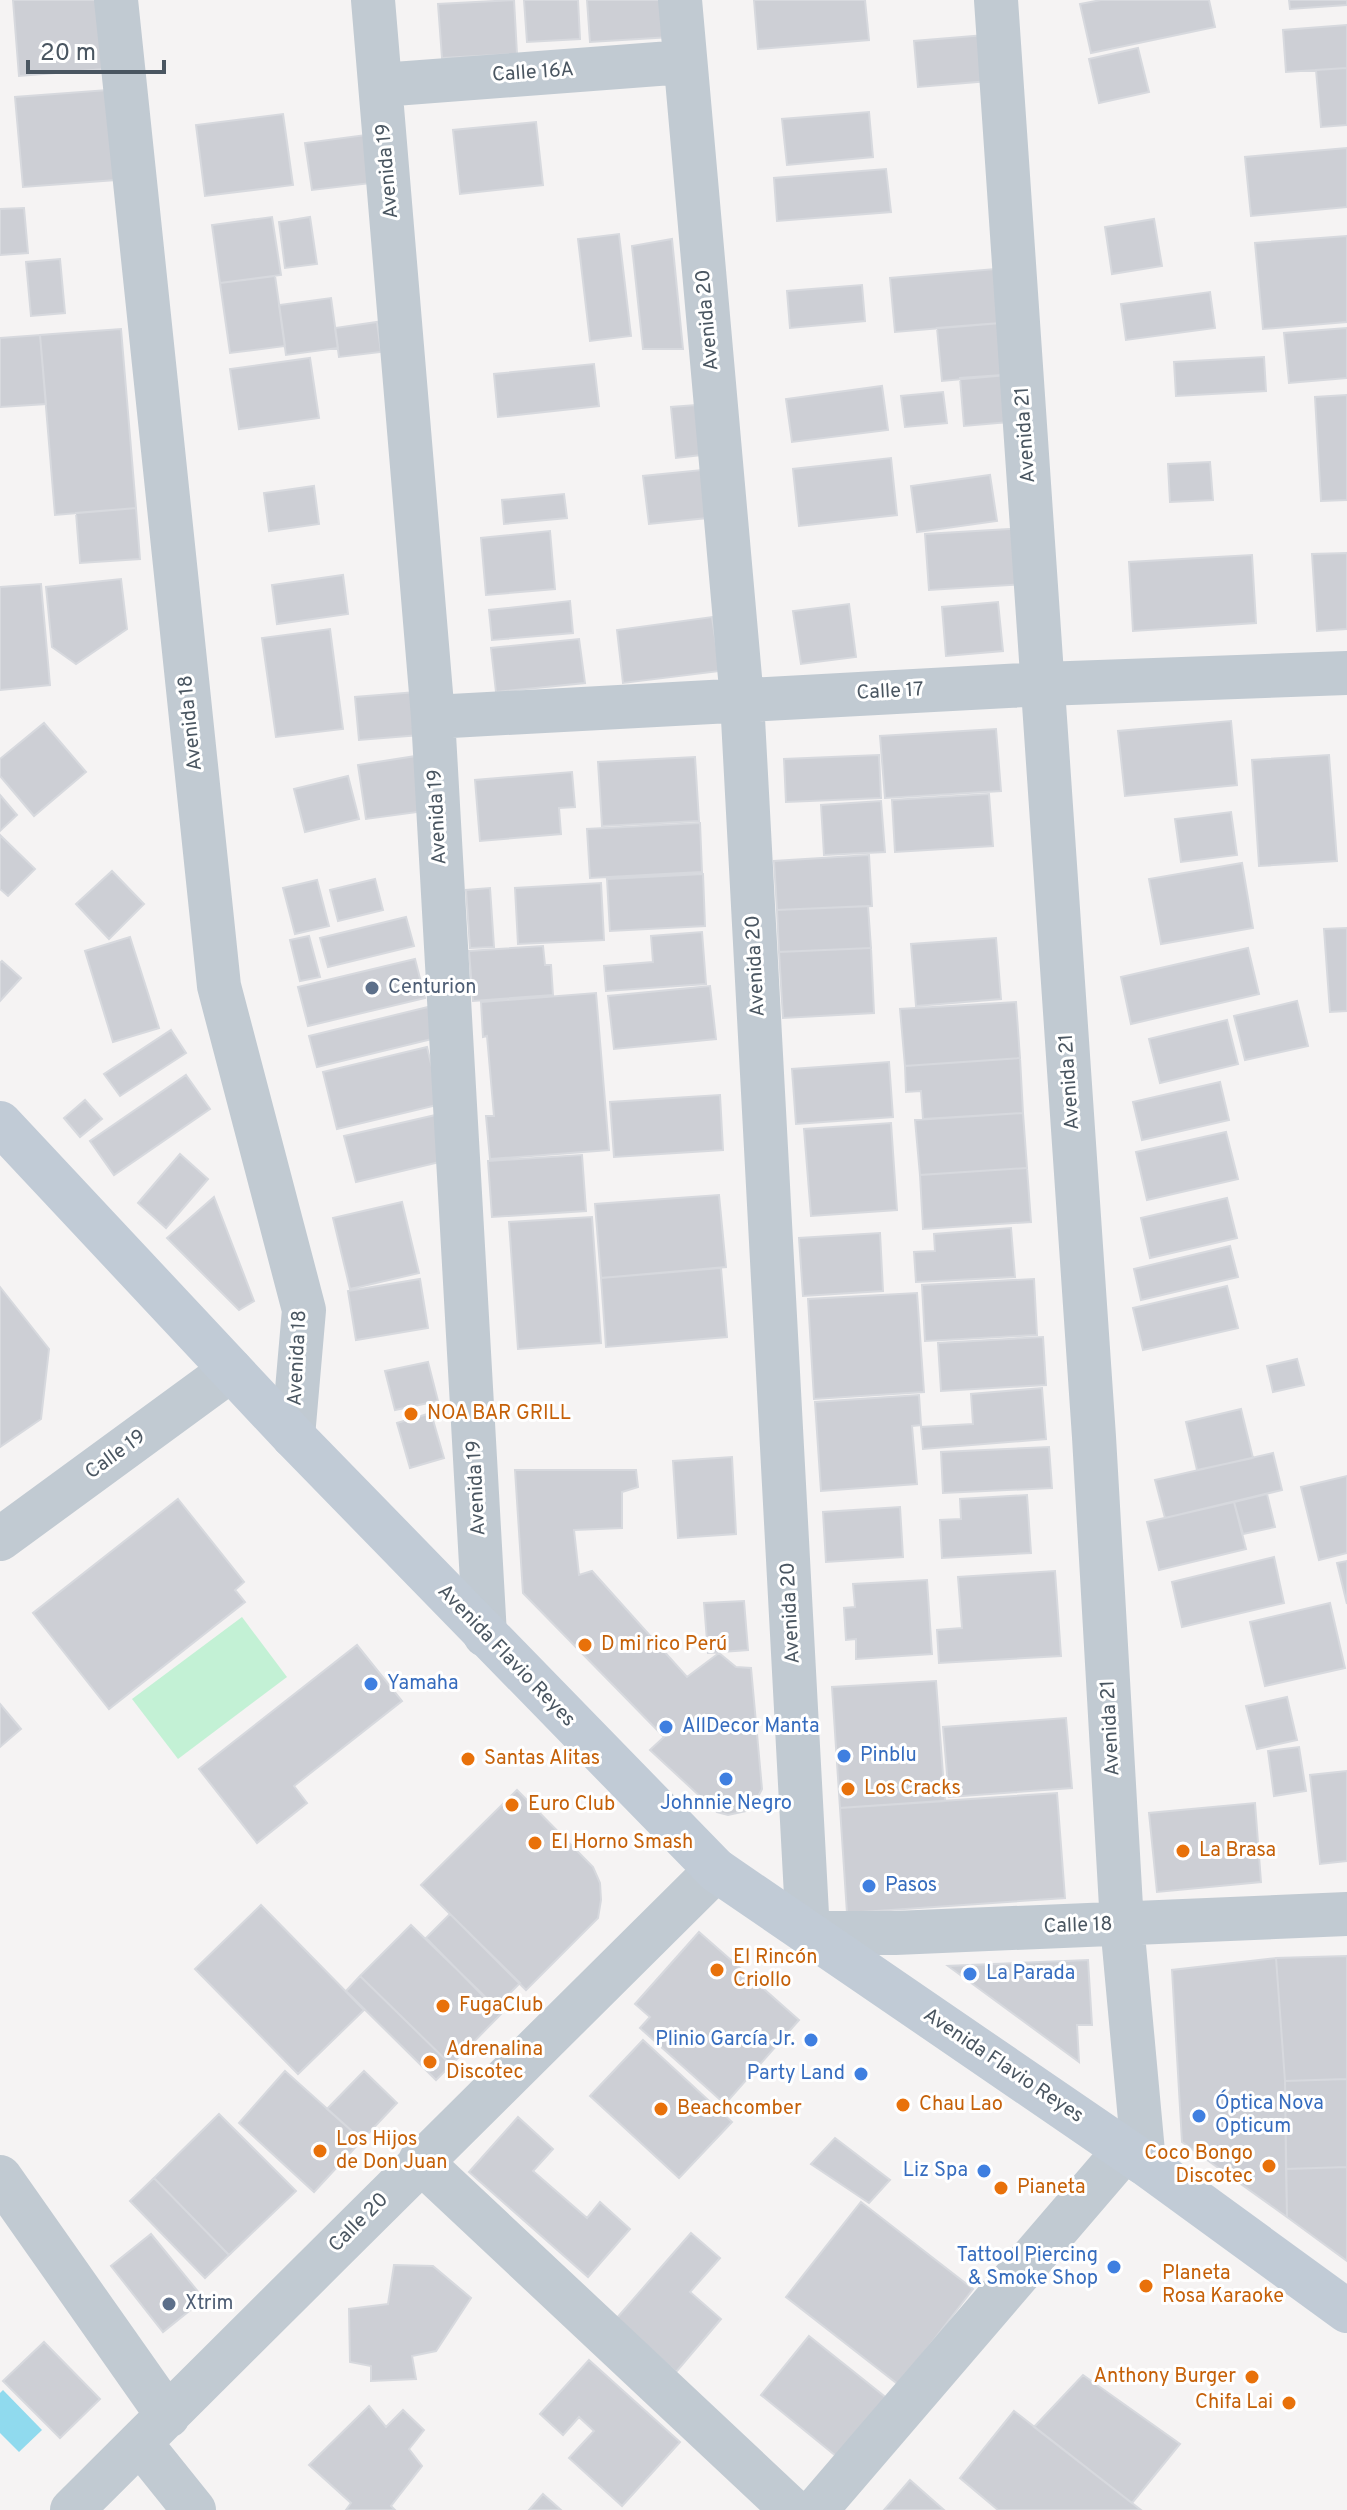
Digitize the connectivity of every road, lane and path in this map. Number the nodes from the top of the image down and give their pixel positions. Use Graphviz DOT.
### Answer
graph roads {
  1 [pos="116,0"];
  2 [pos="373,0"];
  3 [pos="680,0"];
  4 [pos="996,0"];
  5 [pos="684,62"];
  6 [pos="381,85"];
  7 [pos="1347,673"];
  8 [pos="1043,684"];
  9 [pos="742,700"];
  10 [pos="433,717"];
  11 [pos="0,1123"];
  12 [pos="231,1370"];
  13 [pos="293,1436"];
  14 [pos="0,1539"];
  15 [pos="485,1635"];
  16 [pos="716,1870"];
  17 [pos="1347,1914"];
  18 [pos="1122,1924"];
  19 [pos="808,1933"];
  20 [pos="1134,2156"];
  21 [pos="420,2161"];
  22 [pos="0,2177"];
  23 [pos="1347,2311"];
  24 [pos="155,2430"];
  25 [pos="89,2504"];
  26 [pos="194,2510"];
  27 [pos="792,2510"];
  28 [pos="816,2510"];
  1 -- 13 [label="street, Avenida 18"];
  2 -- 6 [label="street, Avenida 19"];
  3 -- 5 [label="street, Avenida 20"];
  4 -- 8 [label="street, Avenida 21"];
  5 -- 6 [label="street, Calle 16A"];
  5 -- 9 [label="street, Avenida 20"];
  6 -- 10 [label="street, Avenida 19"];
  7 -- 8 [label="street, Calle 17"];
  8 -- 9 [label="street, Calle 17"];
  8 -- 18 [label="street, Avenida 21"];
  9 -- 10 [label="street, Calle 17"];
  9 -- 19 [label="street, Avenida 20"];
  10 -- 15 [label="street, Avenida 19"];
  11 -- 12 [label="street, Avenida Flavio Reyes"];
  12 -- 13 [label="street, Avenida Flavio Reyes"];
  12 -- 14 [label="street, Calle 19"];
  13 -- 15 [label="street, Avenida Flavio Reyes"];
  15 -- 16 [label="street, Avenida Flavio Reyes"];
  16 -- 19 [label="street, Avenida Flavio Reyes"];
  16 -- 21 [label="street, Calle 20"];
  17 -- 18 [label="street, Calle 18"];
  18 -- 19 [label="street, Calle 18"];
  18 -- 20 [label="street, Avenida 21"];
  19 -- 20 [label="street, Avenida Flavio Reyes"];
  20 -- 23 [label="street, Avenida Flavio Reyes"];
  20 -- 28 [label="street"];
  21 -- 24 [label="street, Calle 20"];
  21 -- 27 [label="street"];
  22 -- 24 [label="street"];
  24 -- 25 [label="street, Calle 20"];
  24 -- 26 [label="street"];
}
